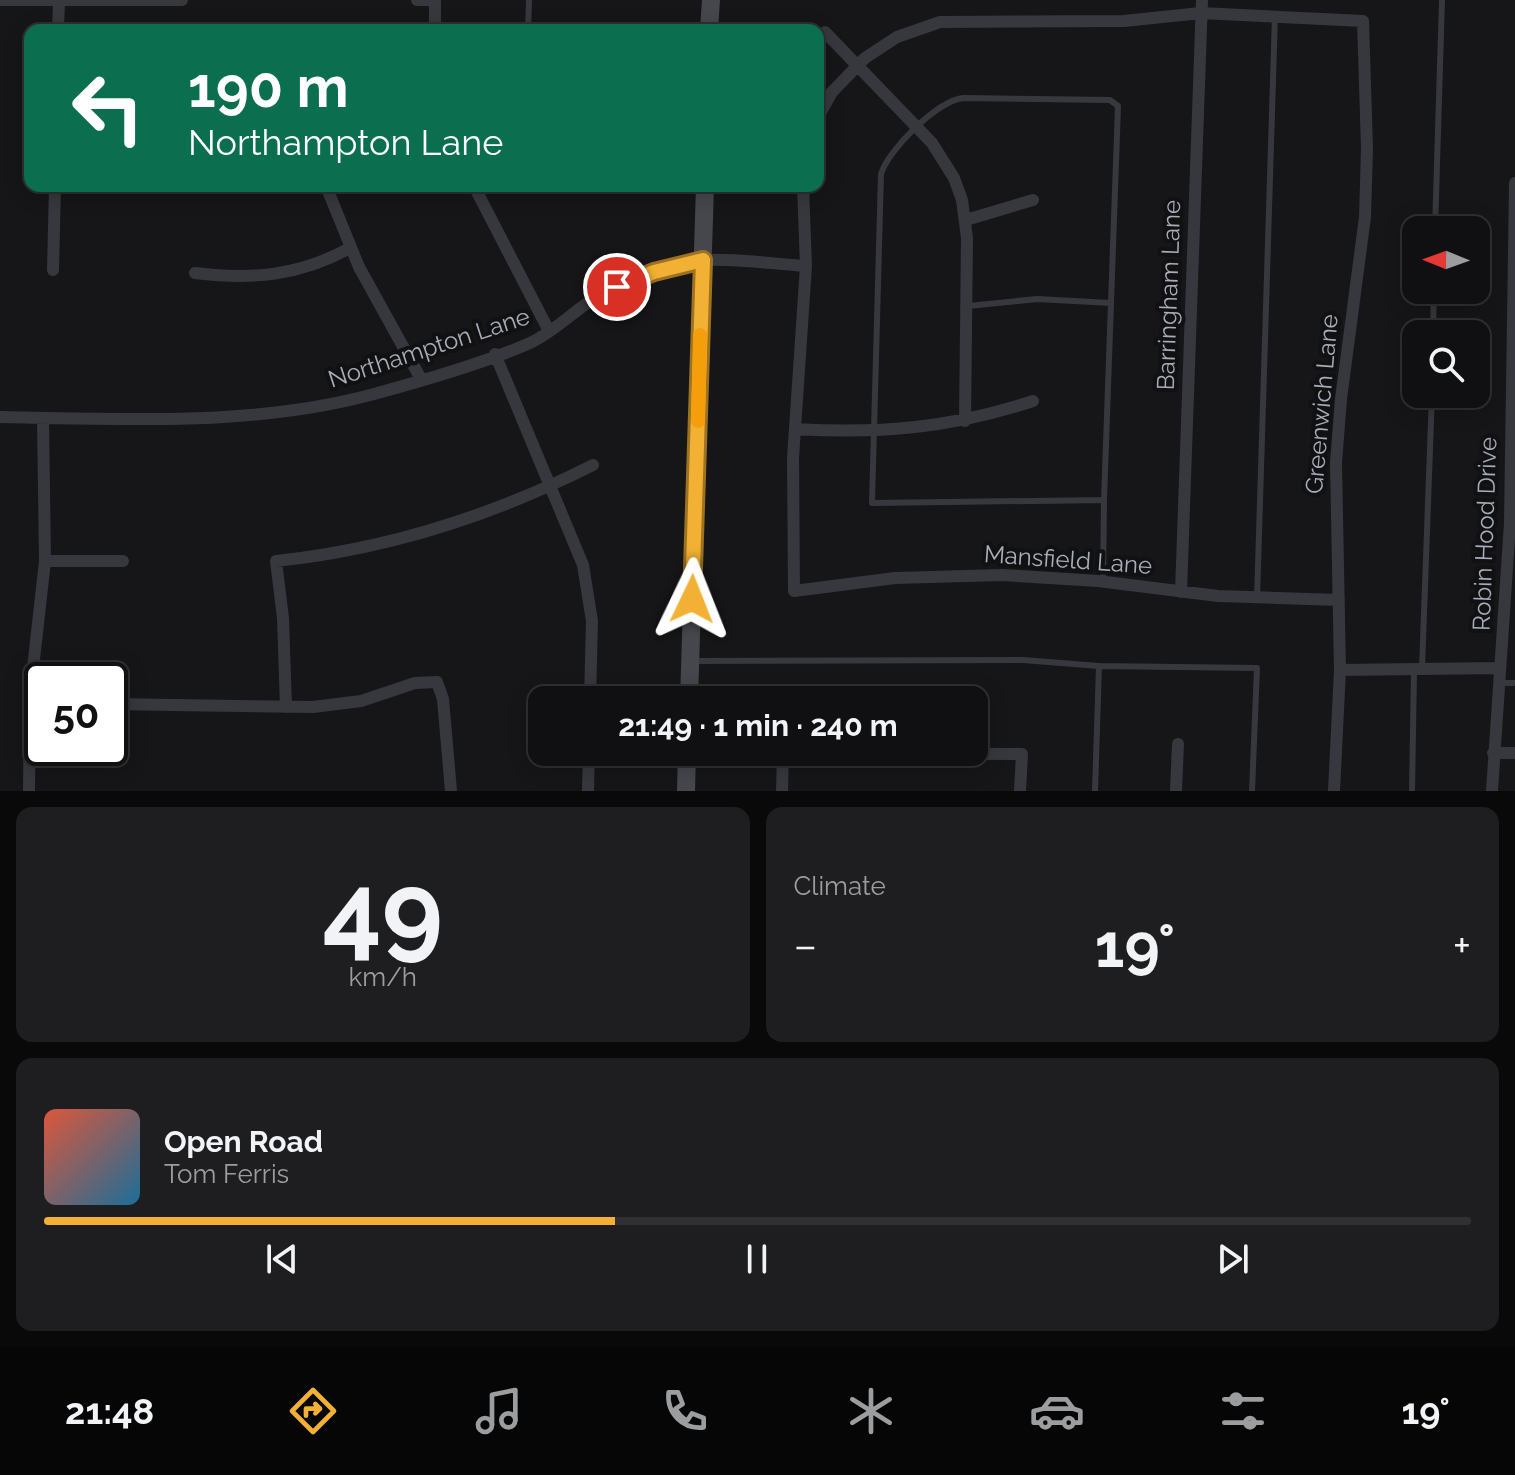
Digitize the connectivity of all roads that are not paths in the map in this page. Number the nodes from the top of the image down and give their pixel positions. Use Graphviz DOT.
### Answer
graph roads {
  1 [pos="0,0"];
  2 [pos="182,0"];
  3 [pos="417,0"];
  4 [pos="435,0"];
  5 [pos="529,0"];
  6 [pos="711,0"];
  7 [pos="1442,0"];
  8 [pos="59,1"];
  9 [pos="1201,6"];
  10 [pos="1275,15"];
  11 [pos="58,24"];
  12 [pos="435,24"];
  13 [pos="528,24"];
  14 [pos="709,24"];
  15 [pos="825,32"];
  16 [pos="857,65"];
  17 [pos="824,106"];
  18 [pos="917,128"];
  19 [pos="1515,183"];
  20 [pos="55,192"];
  21 [pos="328,192"];
  22 [pos="477,192"];
  23 [pos="705,192"];
  24 [pos="803,192"];
  25 [pos="1033,200"];
  26 [pos="1435,216"];
  27 [pos="966,220"];
  28 [pos="350,248"];
  29 [pos="703,260"];
  30 [pos="806,266"];
  31 [pos="53,270"];
  32 [pos="195,273"];
  33 [pos="1111,303"];
  34 [pos="964,306"];
  35 [pos="549,331"];
  36 [pos="495,354"];
  37 [pos="421,379"];
  38 [pos="1033,401"];
  39 [pos="1431,408"];
  40 [pos="0,417"];
  41 [pos="43,418"];
  42 [pos="965,421"];
  43 [pos="795,429"];
  44 [pos="873,432"];
  45 [pos="1513,437"];
  46 [pos="593,465"];
  47 [pos="550,487"];
  48 [pos="1104,500"];
  49 [pos="45,561"];
  50 [pos="123,561"];
  51 [pos="1103,582"];
  52 [pos="1181,592"];
  53 [pos="1510,592"];
  54 [pos="1257,599"];
  55 [pos="1339,600"];
  56 [pos="690,661"];
  57 [pos="38,662"];
  58 [pos="1099,666"];
  59 [pos="1418,668"];
  60 [pos="1500,668"];
  61 [pos="1340,670"];
  62 [pos="1500,683"];
  63 [pos="1515,683"];
  64 [pos="590,686"];
  65 [pos="689,686"];
  66 [pos="128,704"];
  67 [pos="286,707"];
  68 [pos="1178,744"];
  69 [pos="1493,753"];
  70 [pos="1515,753"];
  71 [pos="988,754"];
  72 [pos="31,766"];
  73 [pos="589,766"];
  74 [pos="687,766"];
  75 [pos="783,766"];
  76 [pos="29,791"];
  77 [pos="451,791"];
  78 [pos="588,791"];
  79 [pos="686,791"];
  80 [pos="782,791"];
  81 [pos="1020,791"];
  82 [pos="1095,791"];
  83 [pos="1176,791"];
  84 [pos="1252,791"];
  85 [pos="1334,791"];
  86 [pos="1412,791"];
  87 [pos="1492,791"];
  1 -- 8 [label="street"];
  2 -- 8 [label="street"];
  3 -- 4 [label="street"];
  4 -- 12 [label="street"];
  5 -- 13 [label="lane"];
  6 -- 14 [label="main road"];
  7 -- 26 [label="lane"];
  8 -- 11 [label="street"];
  9 -- 10 [label="street"];
  9 -- 16 [label="street"];
  9 -- 52 [label="street, Barringham Lane"];
  10 -- 54 [label="lane"];
  10 -- 55 [label="street, Greenwich Lane"];
  15 -- 16 [label="street"];
  16 -- 17 [label="street"];
  16 -- 18 [label="street"];
  18 -- 27 [label="street"];
  18 -- 33 [label="lane"];
  18 -- 44 [label="lane"];
  19 -- 45 [label="street, Robin Hood Drive"];
  20 -- 31 [label="street"];
  21 -- 28 [label="street"];
  22 -- 35 [label="street"];
  23 -- 29 [label="main road"];
  24 -- 30 [label="street"];
  25 -- 27 [label="street"];
  27 -- 34 [label="street"];
  28 -- 32 [label="street"];
  28 -- 37 [label="street"];
  29 -- 30 [label="street, Northampton Lane"];
  29 -- 35 [label="street, Northampton Lane"];
  29 -- 56 [label="main road"];
  30 -- 43 [label="street"];
  33 -- 34 [label="lane"];
  33 -- 48 [label="lane"];
  34 -- 42 [label="street"];
  35 -- 36 [label="street, Northampton Lane"];
  36 -- 37 [label="street, Northampton Lane"];
  36 -- 47 [label="street"];
  37 -- 41 [label="street, Northampton Lane"];
  38 -- 42 [label="street"];
  39 -- 59 [label="lane"];
  40 -- 41 [label="street, Northampton Lane"];
  41 -- 49 [label="street"];
  42 -- 44 [label="street"];
  43 -- 44 [label="street"];
  43 -- 51 [label="street, Mansfield Lane"];
  44 -- 48 [label="lane"];
  45 -- 53 [label="street, Robin Hood Drive"];
  46 -- 47 [label="street"];
  47 -- 64 [label="street"];
  47 -- 67 [label="street"];
  48 -- 51 [label="lane"];
  49 -- 50 [label="street"];
  49 -- 57 [label="street"];
  51 -- 52 [label="street, Mansfield Lane"];
  52 -- 54 [label="street, Mansfield Lane"];
  53 -- 60 [label="street, Robin Hood Drive"];
  54 -- 55 [label="street, Mansfield Lane"];
  55 -- 61 [label="street, Greenwich Lane"];
  56 -- 58 [label="lane"];
  56 -- 65 [label="main road"];
  58 -- 82 [label="lane"];
  58 -- 84 [label="lane"];
  59 -- 60 [label="street"];
  59 -- 61 [label="street"];
  59 -- 86 [label="lane"];
  60 -- 62 [label="street, Robin Hood Drive"];
  61 -- 85 [label="street, Greenwich Lane"];
  62 -- 63 [label="lane"];
  62 -- 69 [label="street, Robin Hood Drive"];
  66 -- 67 [label="street"];
  67 -- 77 [label="street"];
  68 -- 83 [label="street"];
  69 -- 70 [label="street"];
  69 -- 87 [label="street, Robin Hood Drive"];
  71 -- 81 [label="street"];
  72 -- 76 [label="street"];
  73 -- 78 [label="street"];
  74 -- 79 [label="main road"];
  75 -- 80 [label="street"];
}
